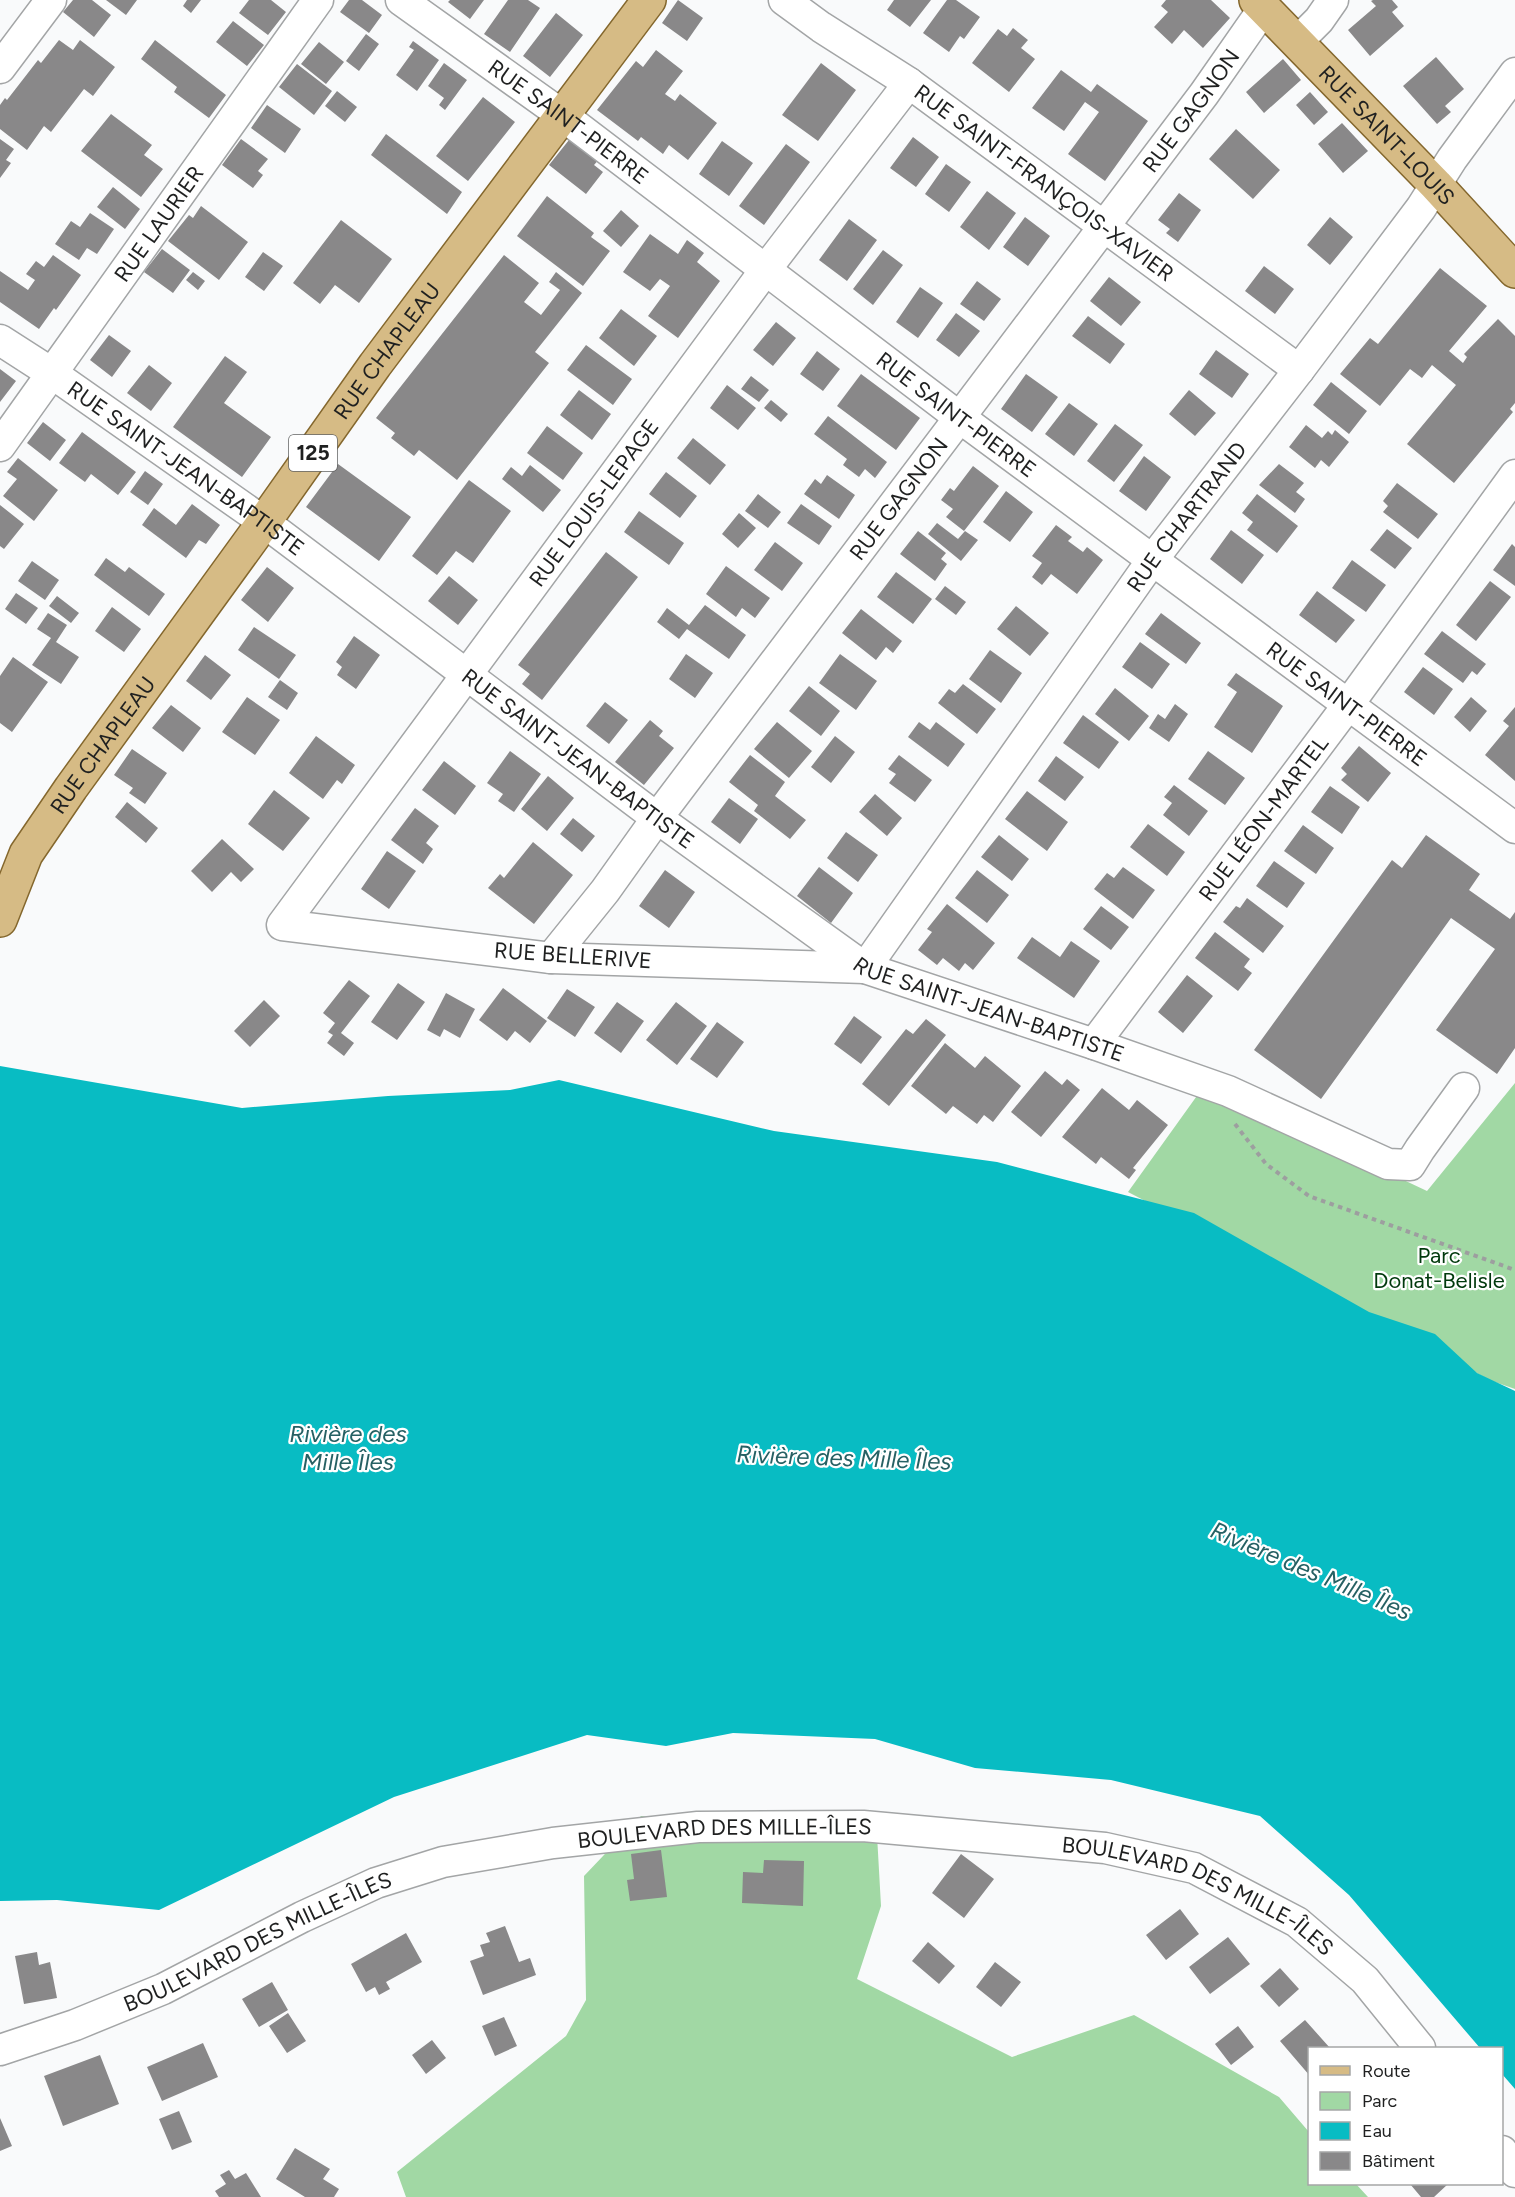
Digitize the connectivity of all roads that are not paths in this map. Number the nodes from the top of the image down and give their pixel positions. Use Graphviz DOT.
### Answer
graph roads {
  1 [pos="51,0"];
  2 [pos="318,0"];
  3 [pos="401,0"];
  4 [pos="649,0"];
  5 [pos="784,0"];
  6 [pos="1333,0"];
  7 [pos="1260,4"];
  8 [pos="1297,42"];
  9 [pos="0,68"];
  10 [pos="1515,73"];
  11 [pos="909,83"];
  12 [pos="562,115"];
  13 [pos="1436,184"];
  14 [pos="1104,225"];
  15 [pos="766,269"];
  16 [pos="1515,271"];
  17 [pos="0,340"];
  18 [pos="1299,370"];
  19 [pos="53,374"];
  20 [pos="959,417"];
  21 [pos="0,446"];
  22 [pos="1515,475"];
  23 [pos="264,522"];
  24 [pos="1153,559"];
  25 [pos="467,675"];
  26 [pos="1348,705"];
  27 [pos="657,818"];
  28 [pos="1515,828"];
  29 [pos="0,920"];
  30 [pos="282,925"];
  31 [pos="551,958"];
  32 [pos="866,968"];
  33 [pos="1094,1044"];
  34 [pos="1464,1088"];
  35 [pos="1418,2047"];
  36 [pos="0,2050"];
  37 [pos="1503,2153"];
  38 [pos="1515,2172"];
  1 -- 9 [label="street"];
  2 -- 19 [label="street, RUE LAURIER"];
  3 -- 12 [label="street, RUE SAINT-PIERRE"];
  4 -- 12 [label="main road, RUE CHAPLEAU / 125"];
  5 -- 11 [label="street, RUE SAINT-FRANÇOIS-XAVIER"];
  6 -- 8 [label="street"];
  7 -- 8 [label="main road, RUE SAINT-LOUIS"];
  7 -- 14 [label="street, RUE GAGNON"];
  8 -- 13 [label="main road, RUE SAINT-LOUIS"];
  10 -- 13 [label="street, RUE CHARTRAND"];
  11 -- 14 [label="street, RUE SAINT-FRANÇOIS-XAVIER"];
  11 -- 15 [label="street, RUE LOUIS-LEPAGE"];
  12 -- 15 [label="street, RUE SAINT-PIERRE"];
  12 -- 23 [label="main road, RUE CHAPLEAU / 125"];
  13 -- 16 [label="main road, RUE SAINT-LOUIS"];
  13 -- 18 [label="street, RUE CHARTRAND"];
  14 -- 18 [label="street, RUE SAINT-FRANÇOIS-XAVIER"];
  14 -- 20 [label="street, RUE GAGNON"];
  15 -- 20 [label="street, RUE SAINT-PIERRE"];
  15 -- 25 [label="street, RUE LOUIS-LEPAGE"];
  17 -- 19 [label="street, RUE SAINT-JEAN-BAPTISTE"];
  18 -- 24 [label="street, RUE CHARTRAND"];
  19 -- 21 [label="street, RUE LAURIER"];
  19 -- 23 [label="street, RUE SAINT-JEAN-BAPTISTE"];
  20 -- 24 [label="street, RUE SAINT-PIERRE"];
  20 -- 27 [label="street, RUE GAGNON"];
  22 -- 26 [label="street, RUE LÉON-MARTEL"];
  23 -- 25 [label="street, RUE SAINT-JEAN-BAPTISTE"];
  23 -- 29 [label="main road, RUE CHAPLEAU / 125"];
  24 -- 26 [label="street, RUE SAINT-PIERRE"];
  24 -- 32 [label="street, RUE CHARTRAND"];
  25 -- 27 [label="street, RUE SAINT-JEAN-BAPTISTE"];
  25 -- 30 [label="street, RUE LOUIS-LEPAGE"];
  26 -- 28 [label="street, RUE SAINT-PIERRE"];
  26 -- 33 [label="street, RUE LÉON-MARTEL"];
  27 -- 31 [label="street, RUE GAGNON"];
  27 -- 32 [label="street, RUE SAINT-JEAN-BAPTISTE"];
  30 -- 31 [label="street, RUE BELLERIVE"];
  31 -- 32 [label="street, RUE BELLERIVE"];
  32 -- 33 [label="street, RUE SAINT-JEAN-BAPTISTE"];
  33 -- 34 [label="street, RUE SAINT-JEAN-BAPTISTE"];
  35 -- 36 [label="street, BOULEVARD DES MILLE-ÎLES"];
  37 -- 38 [label="street"];
}
